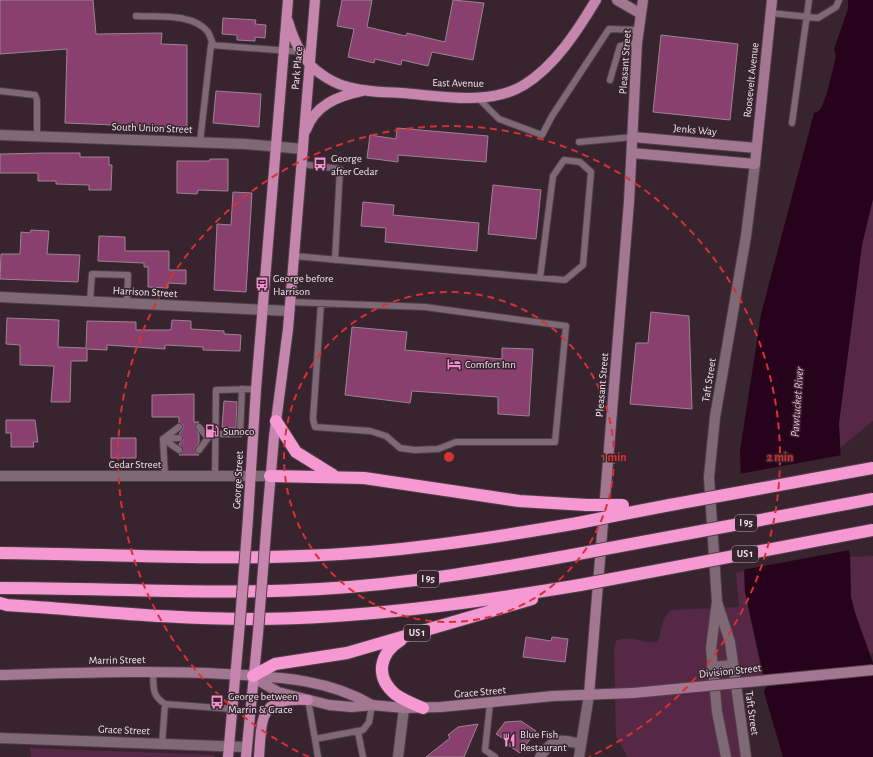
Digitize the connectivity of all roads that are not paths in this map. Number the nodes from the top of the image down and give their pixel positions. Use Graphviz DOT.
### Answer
graph roads {
  1 [pos="287,0"];
  2 [pos="315,0"];
  3 [pos="596,0"];
  4 [pos="617,0"];
  5 [pos="643,0"];
  6 [pos="772,0"];
  7 [pos="809,0"];
  8 [pos="839,0"];
  9 [pos="771,13"];
  10 [pos="641,14"];
  11 [pos="136,16"];
  12 [pos="286,16"];
  13 [pos="807,17"];
  14 [pos="639,30"];
  15 [pos="637,43"];
  16 [pos="213,44"];
  17 [pos="283,50"];
  18 [pos="305,52"];
  19 [pos="309,64"];
  20 [pos="610,80"];
  21 [pos="0,90"];
  22 [pos="368,90"];
  23 [pos="477,97"];
  24 [pos="792,123"];
  25 [pos="276,133"];
  26 [pos="0,135"];
  27 [pos="37,136"];
  28 [pos="633,137"];
  29 [pos="304,138"];
  30 [pos="200,142"];
  31 [pos="579,142"];
  32 [pos="276,146"];
  33 [pos="756,148"];
  34 [pos="303,149"];
  35 [pos="632,153"];
  36 [pos="302,164"];
  37 [pos="755,164"];
  38 [pos="294,256"];
  39 [pos="335,260"];
  40 [pos="540,278"];
  41 [pos="0,297"];
  42 [pos="90,301"];
  43 [pos="127,303"];
  44 [pos="321,304"];
  45 [pos="290,307"];
  46 [pos="262,309"];
  47 [pos="242,389"];
  48 [pos="256,389"];
  49 [pos="276,421"];
  50 [pos="179,427"];
  51 [pos="199,427"];
  52 [pos="216,436"];
  53 [pos="163,438"];
  54 [pos="179,438"];
  55 [pos="199,438"];
  56 [pos="208,438"];
  57 [pos="179,450"];
  58 [pos="199,450"];
  59 [pos="873,468"];
  60 [pos="0,476"];
  61 [pos="165,476"];
  62 [pos="215,476"];
  63 [pos="250,476"];
  64 [pos="270,476"];
  65 [pos="334,476"];
  66 [pos="873,499"];
  67 [pos="623,510"];
  68 [pos="873,530"];
  69 [pos="0,553"];
  70 [pos="580,585"];
  71 [pos="0,588"];
  72 [pos="717,602"];
  73 [pos="0,603"];
  74 [pos="412,635"];
  75 [pos="733,665"];
  76 [pos="712,668"];
  77 [pos="873,670"];
  78 [pos="152,672"];
  79 [pos="0,675"];
  80 [pos="235,675"];
  81 [pos="253,676"];
  82 [pos="589,695"];
  83 [pos="308,700"];
  84 [pos="490,703"];
  85 [pos="164,704"];
  86 [pos="372,705"];
  87 [pos="404,708"];
  88 [pos="423,708"];
  89 [pos="232,709"];
  90 [pos="358,732"];
  91 [pos="0,738"];
  92 [pos="315,739"];
  93 [pos="162,744"];
  94 [pos="581,744"];
  95 [pos="229,746"];
  96 [pos="246,752"];
  97 [pos="228,757"];
  98 [pos="259,757"];
  99 [pos="318,757"];
  100 [pos="363,757"];
  101 [pos="398,757"];
  102 [pos="495,757"];
  103 [pos="540,757"];
  104 [pos="579,757"];
  105 [pos="726,757"];
  106 [pos="746,757"];
  1 -- 12 [label="main road, Park Place"];
  2 -- 18 [label="main road, Park Place"];
  3 -- 23 [label="main road, East Avenue"];
  4 -- 10 [label="main road"];
  5 -- 10 [label="main road, Pleasant Street"];
  6 -- 9 [label="main road, Roosevelt Avenue"];
  7 -- 13 [label="lane"];
  8 -- 13 [label="lane"];
  9 -- 13 [label="lane"];
  9 -- 33 [label="main road, Roosevelt Avenue"];
  10 -- 14 [label="main road, Pleasant Street"];
  11 -- 16 [label="lane"];
  12 -- 17 [label="main road, Park Place"];
  12 -- 18 [label="main road, East Avenue"];
  13 -- 24 [label="lane"];
  14 -- 15 [label="main road, Pleasant Street"];
  14 -- 23 [label="lane"];
  15 -- 20 [label="lane"];
  15 -- 28 [label="main road, Pleasant Street"];
  16 -- 17 [label="lane"];
  16 -- 30 [label="lane"];
  17 -- 18 [label="lane"];
  17 -- 25 [label="main road, Park Place"];
  18 -- 19 [label="main road, East Avenue"];
  19 -- 22 [label="main road, East Avenue"];
  19 -- 29 [label="main road, Park Place"];
  21 -- 27 [label="lane"];
  22 -- 23 [label="main road, East Avenue"];
  22 -- 29 [label="main road"];
  25 -- 32 [label="main road, George Street"];
  26 -- 27 [label="street, South Union Street"];
  27 -- 30 [label="street, South Union Street"];
  28 -- 31 [label="lane"];
  28 -- 33 [label="main road, Jenks Way"];
  28 -- 35 [label="main road, Pleasant Street"];
  29 -- 34 [label="main road"];
  30 -- 32 [label="street, South Union Street"];
  32 -- 34 [label="street, South Union Street"];
  32 -- 46 [label="main road, George Street"];
  33 -- 37 [label="main road, Roosevelt Avenue"];
  34 -- 36 [label="main road"];
  35 -- 37 [label="main road"];
  35 -- 82 [label="main road, Pleasant Street"];
  36 -- 38 [label="main road"];
  36 -- 39 [label="lane"];
  37 -- 72 [label="street, Taft Street"];
  38 -- 39 [label="lane"];
  38 -- 45 [label="main road"];
  39 -- 40 [label="lane"];
  40 -- 40 [label="lane"];
  41 -- 42 [label="street, Harrison Street"];
  42 -- 43 [label="street, Harrison Street"];
  42 -- 43 [label="lane"];
  43 -- 46 [label="street, Harrison Street"];
  44 -- 44 [label="lane"];
  44 -- 45 [label="lane"];
  45 -- 46 [label="street, Harrison Street"];
  45 -- 49 [label="main road"];
  46 -- 48 [label="main road, George Street"];
  47 -- 48 [label="lane"];
  47 -- 52 [label="lane"];
  47 -- 52 [label="lane"];
  48 -- 63 [label="main road, George Street"];
  49 -- 64 [label="main road"];
  49 -- 65 [label="highway"];
  50 -- 53 [label="lane"];
  51 -- 56 [label="lane"];
  52 -- 56 [label="lane"];
  52 -- 62 [label="lane"];
  53 -- 54 [label="lane"];
  53 -- 57 [label="lane"];
  53 -- 61 [label="lane"];
  55 -- 56 [label="lane"];
  56 -- 58 [label="lane"];
  59 -- 67 [label="highway, bridge"];
  60 -- 61 [label="street, Cedar Street"];
  61 -- 62 [label="street, Cedar Street"];
  62 -- 63 [label="street, Cedar Street"];
  63 -- 64 [label="street, Cedar Street"];
  63 -- 80 [label="main road, George Street, bridge"];
  64 -- 65 [label="highway"];
  64 -- 81 [label="main road, bridge"];
  65 -- 67 [label="highway, bridge"];
  66 -- 71 [label="highway, I 95, bridge"];
  67 -- 69 [label="highway, bridge"];
  68 -- 70 [label="highway, US 1, bridge"];
  70 -- 73 [label="highway"];
  70 -- 74 [label="highway, US 1"];
  72 -- 75 [label="street, Taft Street"];
  72 -- 76 [label="street, Taft Street"];
  74 -- 81 [label="highway, US 1"];
  74 -- 88 [label="highway"];
  75 -- 76 [label="street"];
  75 -- 106 [label="street, Taft Street"];
  76 -- 105 [label="street, Taft Street"];
  77 -- 82 [label="main road, Division Street, bridge"];
  78 -- 79 [label="main road, Marrin Street"];
  78 -- 80 [label="main road, Marrin Street"];
  78 -- 85 [label="lane"];
  80 -- 81 [label="main road, Grace Street"];
  80 -- 89 [label="main road, George Street"];
  81 -- 83 [label="main road, Grace Street"];
  81 -- 86 [label="main road, Grace Street"];
  81 -- 96 [label="main road"];
  82 -- 84 [label="main road, Grace Street"];
  82 -- 94 [label="street, Pleasant Street"];
  83 -- 86 [label="main road, Grace Street"];
  83 -- 92 [label="lane"];
  83 -- 98 [label="main road"];
  84 -- 88 [label="main road, Grace Street"];
  84 -- 102 [label="lane"];
  85 -- 89 [label="lane"];
  85 -- 93 [label="lane"];
  86 -- 87 [label="main road, Grace Street"];
  86 -- 90 [label="lane"];
  87 -- 88 [label="main road, Grace Street"];
  87 -- 101 [label="street"];
  89 -- 95 [label="main road, George Street"];
  90 -- 92 [label="lane"];
  90 -- 100 [label="lane"];
  91 -- 93 [label="street, Grace Street"];
  92 -- 99 [label="lane"];
  93 -- 95 [label="street, Grace Street"];
  94 -- 103 [label="street"];
  94 -- 104 [label="street, Pleasant Street"];
  95 -- 96 [label="street, Grace Street"];
  95 -- 97 [label="main road, George Street"];
}
